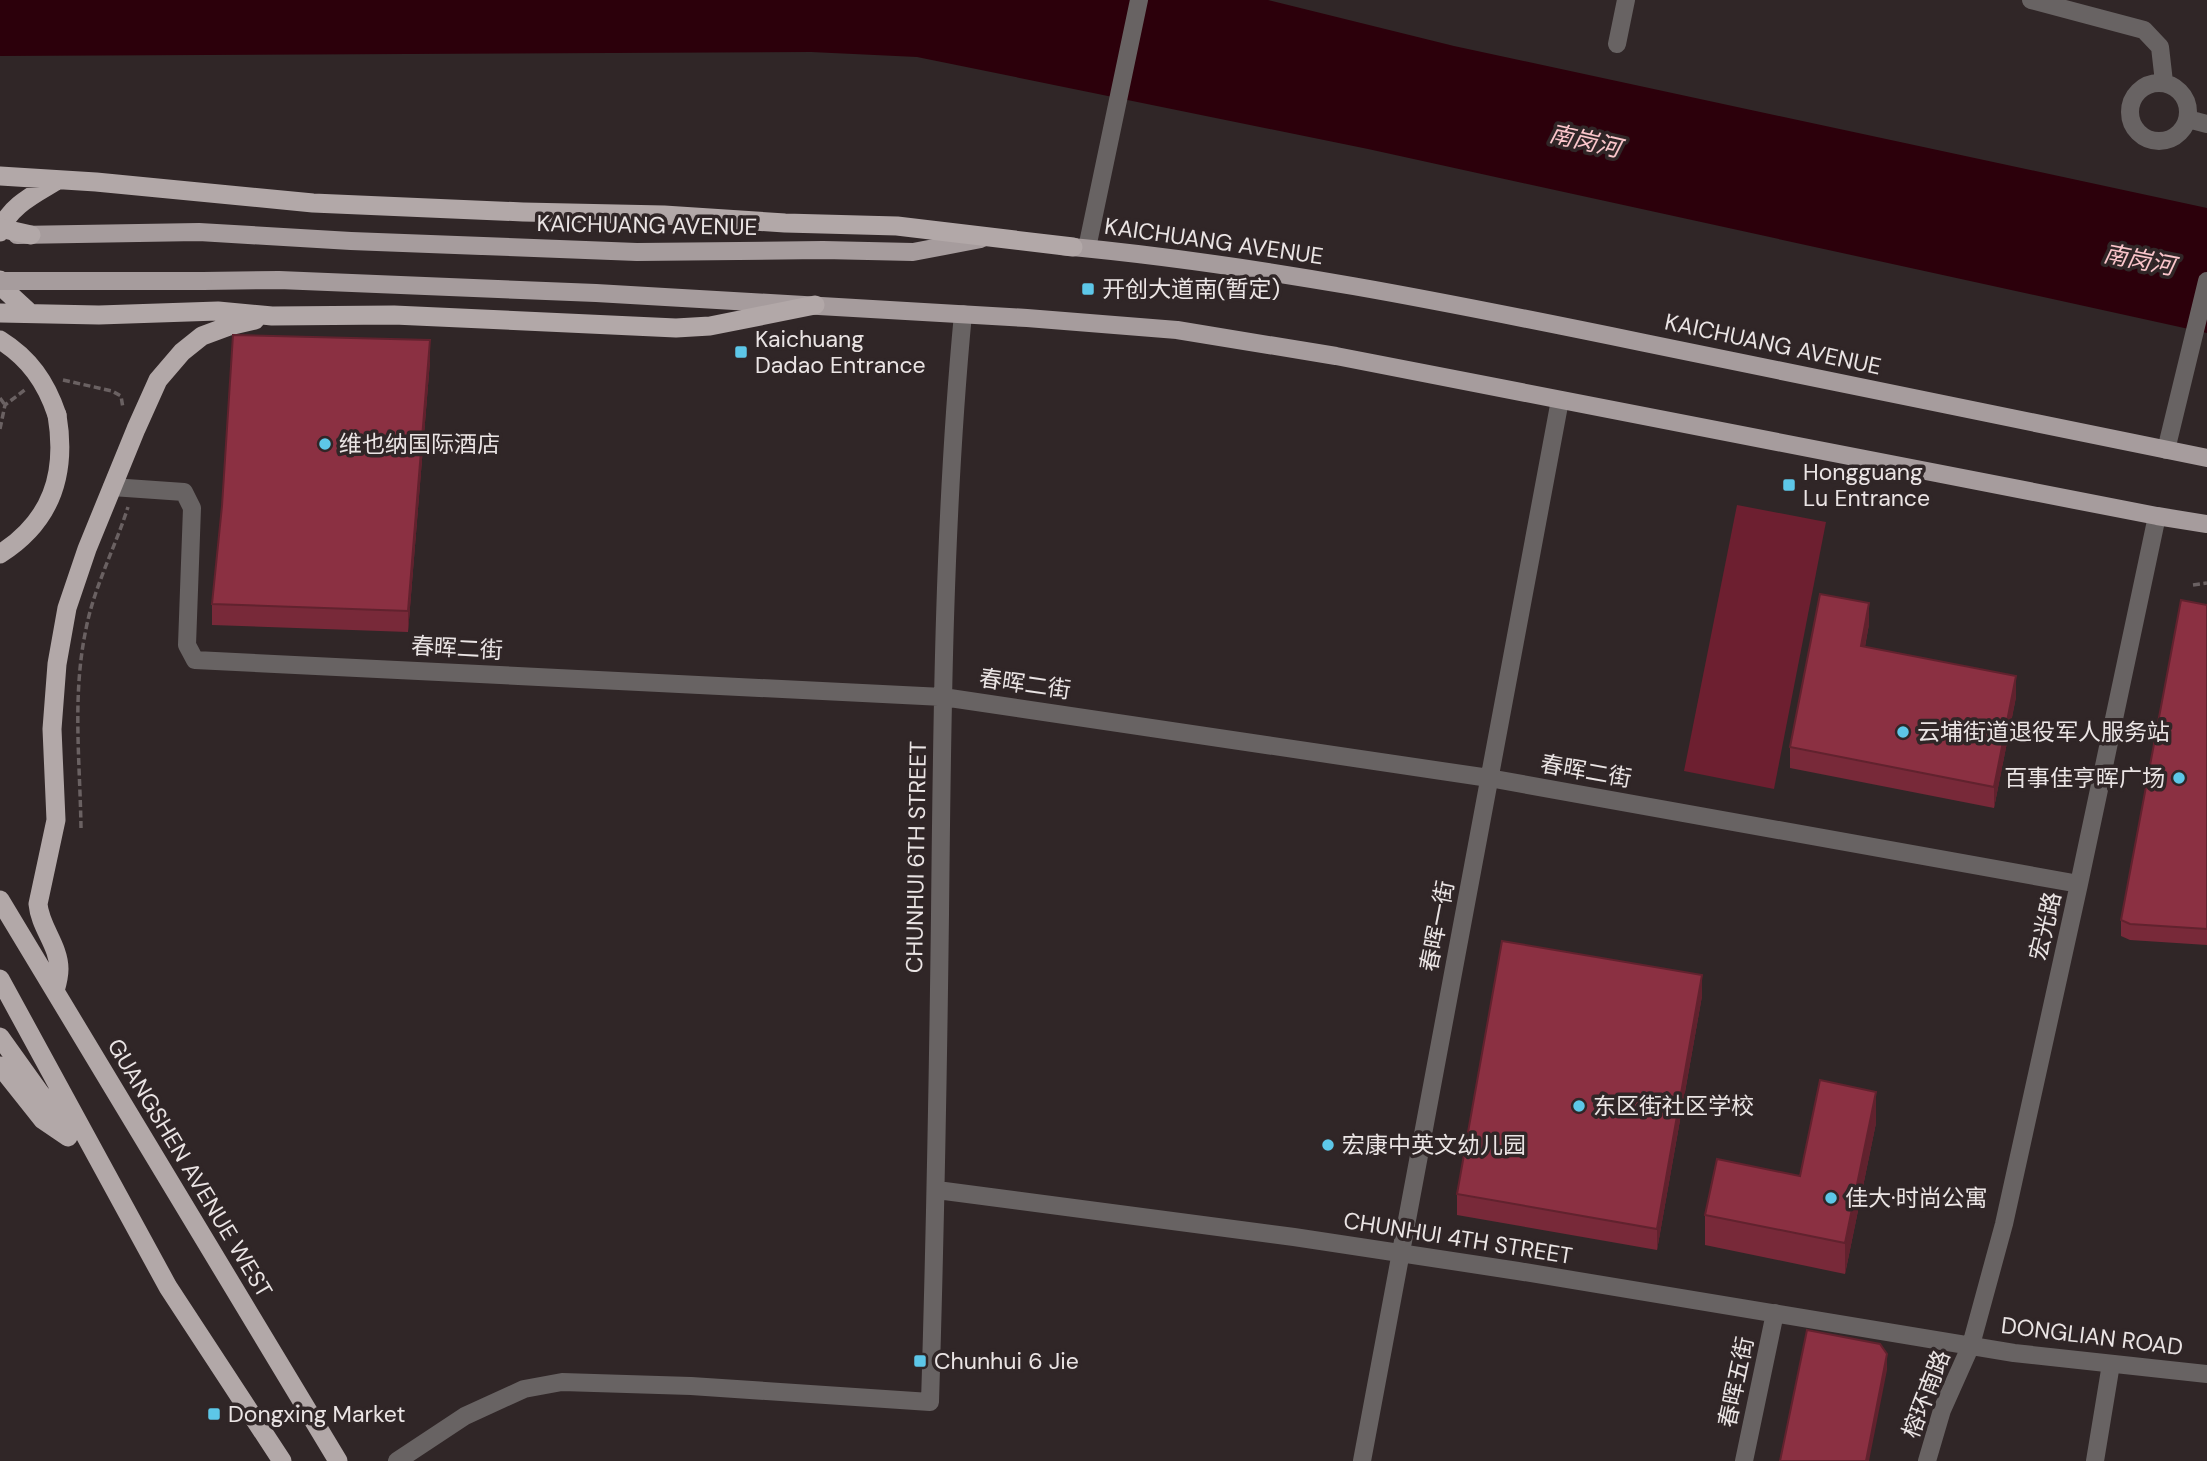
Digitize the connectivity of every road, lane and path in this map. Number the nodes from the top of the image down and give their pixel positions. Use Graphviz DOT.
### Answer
graph roads {
  1 [pos="1139,0"];
  2 [pos="1626,0"];
  3 [pos="2031,0"];
  4 [pos="1617,44"];
  5 [pos="2164,82"];
  6 [pos="2188,119"];
  7 [pos="2207,124"];
  8 [pos="0,176"];
  9 [pos="58,180"];
  10 [pos="0,232"];
  11 [pos="32,234"];
  12 [pos="1080,248"];
  13 [pos="0,281"];
  14 [pos="2207,281"];
  15 [pos="815,305"];
  16 [pos="0,313"];
  17 [pos="30,313"];
  18 [pos="962,314"];
  19 [pos="272,316"];
  20 [pos="0,340"];
  21 [pos="62,379"];
  22 [pos="37,383"];
  23 [pos="0,398"];
  24 [pos="1560,400"];
  25 [pos="5,405"];
  26 [pos="120,416"];
  27 [pos="0,429"];
  28 [pos="2207,449"];
  29 [pos="2165,450"];
  30 [pos="2207,458"];
  31 [pos="112,487"];
  32 [pos="129,505"];
  33 [pos="2157,516"];
  34 [pos="2207,524"];
  35 [pos="2207,534"];
  36 [pos="0,554"];
  37 [pos="2207,583"];
  38 [pos="2193,585"];
  39 [pos="943,696"];
  40 [pos="1489,778"];
  41 [pos="80,828"];
  42 [pos="2079,884"];
  43 [pos="0,900"];
  44 [pos="0,979"];
  45 [pos="55,992"];
  46 [pos="0,1037"];
  47 [pos="0,1066"];
  48 [pos="95,1155"];
  49 [pos="937,1190"];
  50 [pos="1401,1253"];
  51 [pos="1775,1313"];
  52 [pos="1971,1345"];
  53 [pos="2111,1364"];
  54 [pos="2207,1374"];
  55 [pos="282,1461"];
  56 [pos="338,1461"];
  57 [pos="397,1461"];
  58 [pos="1362,1461"];
  59 [pos="1744,1461"];
  60 [pos="1927,1461"];
  61 [pos="2095,1461"];
  1 -- 12 [label="street"];
  2 -- 4 [label="street"];
  3 -- 5 [label="street"];
  5 -- 6 [label="street"];
  5 -- 6 [label="street"];
  6 -- 7 [label="street"];
  8 -- 9 [label="highway"];
  9 -- 10 [label="highway"];
  9 -- 12 [label="highway"];
  10 -- 11 [label="highway, bridge"];
  11 -- 12 [label="main road, KAICHUANG AVENUE"];
  12 -- 29 [label="main road, KAICHUANG AVENUE"];
  13 -- 15 [label="main road, bridge"];
  13 -- 17 [label="highway"];
  14 -- 29 [label="street"];
  15 -- 18 [label="main road"];
  15 -- 19 [label="highway"];
  16 -- 17 [label="highway"];
  17 -- 19 [label="highway"];
  18 -- 24 [label="main road"];
  18 -- 39 [label="street, CHUNHUI 6TH STREET"];
  19 -- 31 [label="highway"];
  20 -- 36 [label="highway, bridge"];
  21 -- 26 [label="path"];
  22 -- 25 [label="path"];
  23 -- 25 [label="path"];
  24 -- 33 [label="main road"];
  24 -- 40 [label="street, 春晖一街"];
  25 -- 27 [label="path"];
  28 -- 29 [label="main road"];
  29 -- 30 [label="main road, KAICHUANG AVENUE"];
  31 -- 39 [label="street, 春晖二街"];
  31 -- 45 [label="highway"];
  32 -- 41 [label="path"];
  33 -- 34 [label="main road"];
  33 -- 35 [label="main road"];
  33 -- 42 [label="street, 宏光路"];
  37 -- 38 [label="path"];
  39 -- 40 [label="street, 春晖二街"];
  39 -- 49 [label="street, CHUNHUI 6TH STREET"];
  40 -- 42 [label="street, 春晖二街"];
  40 -- 50 [label="street, 春晖一街"];
  42 -- 52 [label="street, 宏光路"];
  43 -- 45 [label="highway, GUANGSHEN AVENUE WEST"];
  44 -- 48 [label="highway"];
  45 -- 56 [label="highway, GUANGSHEN AVENUE WEST"];
  46 -- 48 [label="highway"];
  47 -- 48 [label="highway"];
  48 -- 55 [label="highway"];
  49 -- 50 [label="street, CHUNHUI 4TH STREET"];
  49 -- 57 [label="street, CHUNHUI 6TH STREET"];
  50 -- 51 [label="street, CHUNHUI 4TH STREET"];
  50 -- 58 [label="street, 春晖一街"];
  51 -- 52 [label="street, CHUNHUI 4TH STREET"];
  51 -- 59 [label="street, 春晖五街"];
  52 -- 53 [label="street, DONGLIAN ROAD"];
  52 -- 60 [label="street, 榕环南路"];
  53 -- 54 [label="street, DONGLIAN ROAD"];
  53 -- 61 [label="street"];
}
